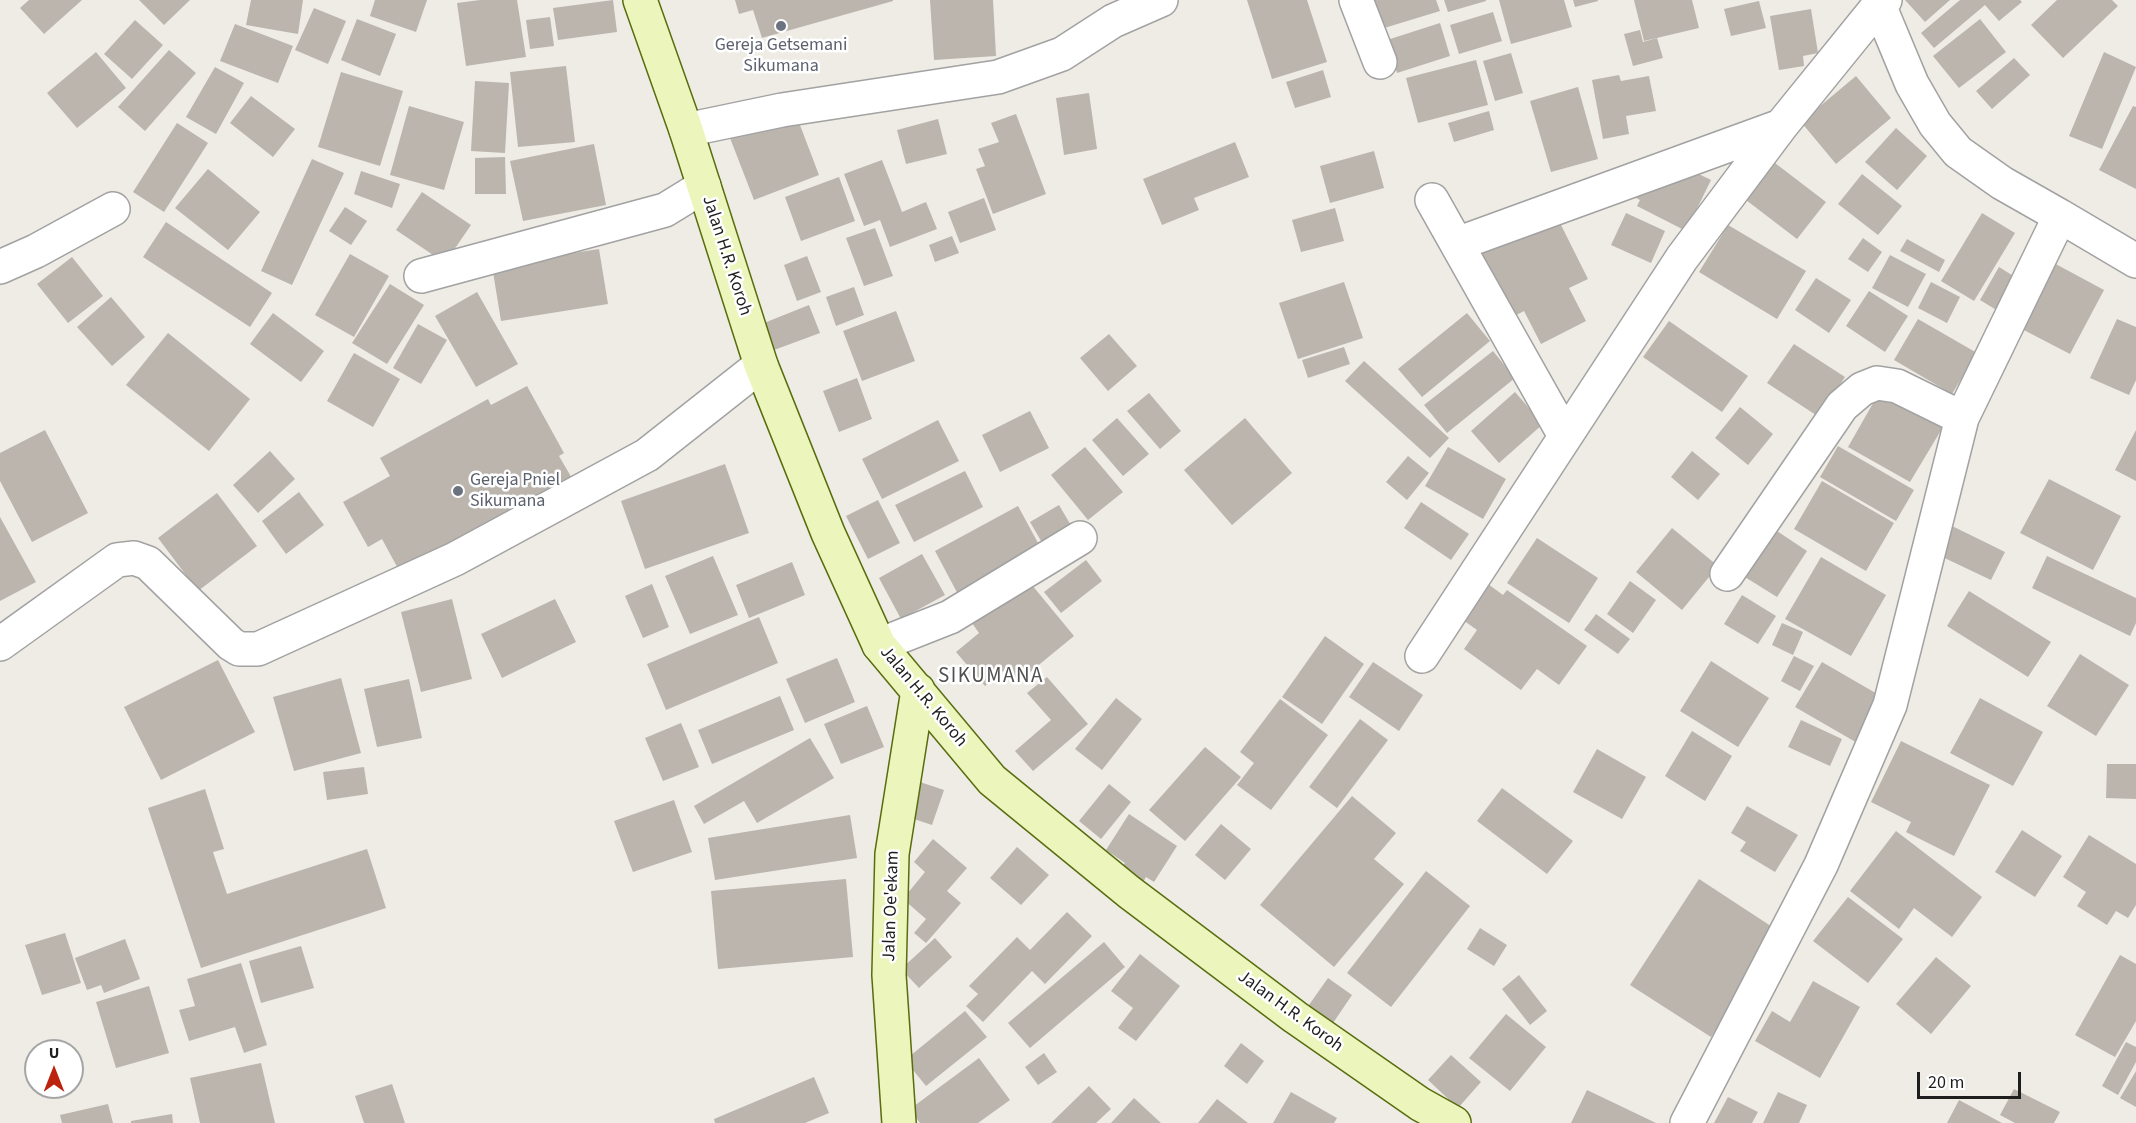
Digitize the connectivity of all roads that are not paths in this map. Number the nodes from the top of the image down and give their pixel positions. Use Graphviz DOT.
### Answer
graph roads {
  1 [pos="639,0"];
  2 [pos="1161,0"];
  3 [pos="1356,0"];
  4 [pos="1880,2"];
  5 [pos="1380,62"];
  6 [pos="1781,126"];
  7 [pos="686,130"];
  8 [pos="704,186"];
  9 [pos="1432,200"];
  10 [pos="113,209"];
  11 [pos="2060,216"];
  12 [pos="1457,244"];
  13 [pos="2136,261"];
  14 [pos="0,267"];
  15 [pos="421,276"];
  16 [pos="761,365"];
  17 [pos="1962,418"];
  18 [pos="1565,436"];
  19 [pos="1080,538"];
  20 [pos="1727,574"];
  21 [pos="0,644"];
  22 [pos="879,645"];
  23 [pos="1422,656"];
  24 [pos="918,690"];
  25 [pos="899,1123"];
  26 [pos="1454,1123"];
  27 [pos="1687,1123"];
  1 -- 7 [label="main road, Jalan H.R. Koroh"];
  2 -- 7 [label="street"];
  3 -- 5 [label="street"];
  4 -- 6 [label="street"];
  4 -- 11 [label="street"];
  6 -- 12 [label="street"];
  6 -- 18 [label="street"];
  7 -- 8 [label="main road, Jalan H.R. Koroh"];
  8 -- 15 [label="street"];
  8 -- 16 [label="main road, Jalan H.R. Koroh"];
  9 -- 12 [label="street"];
  10 -- 14 [label="street"];
  11 -- 13 [label="street"];
  11 -- 17 [label="street"];
  12 -- 18 [label="street"];
  16 -- 21 [label="street"];
  16 -- 22 [label="main road, Jalan H.R. Koroh"];
  17 -- 20 [label="street"];
  17 -- 27 [label="street"];
  18 -- 23 [label="street"];
  19 -- 22 [label="street"];
  22 -- 24 [label="main road, Jalan H.R. Koroh"];
  24 -- 25 [label="main road, Jalan Oe'ekam"];
  24 -- 26 [label="main road, Jalan H.R. Koroh"];
}
